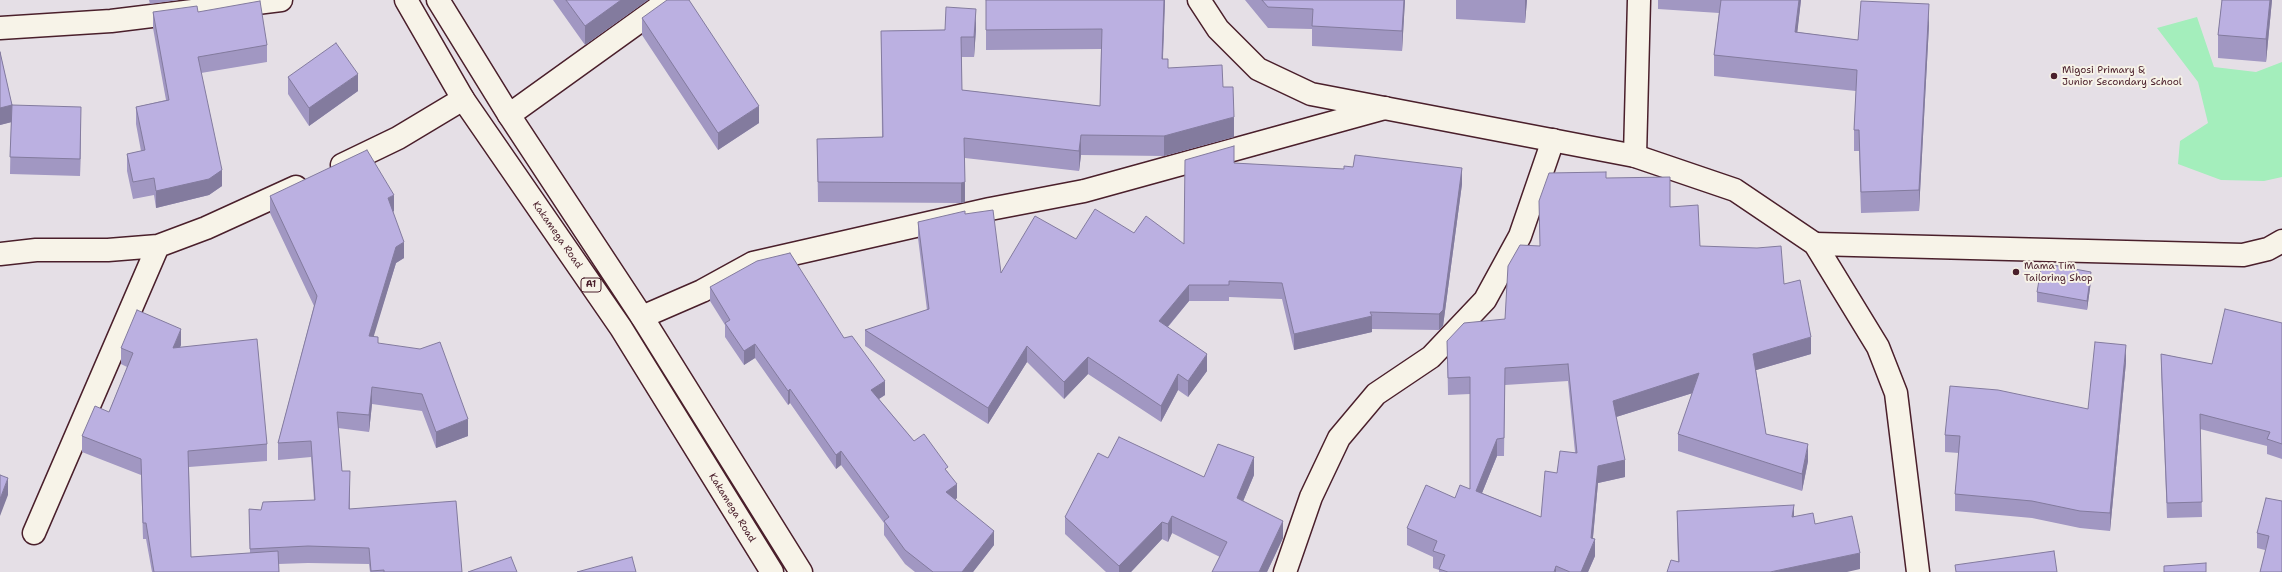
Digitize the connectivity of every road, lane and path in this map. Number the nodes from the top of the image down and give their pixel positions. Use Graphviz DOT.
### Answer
graph roads {
  1 [pos="281,0"];
  2 [pos="406,0"];
  3 [pos="438,0"];
  4 [pos="669,0"];
  5 [pos="1199,0"];
  6 [pos="1639,0"];
  7 [pos="0,28"];
  8 [pos="463,99"];
  9 [pos="1385,108"];
  10 [pos="509,115"];
  11 [pos="1553,140"];
  12 [pos="1635,156"];
  13 [pos="2282,242"];
  14 [pos="1816,244"];
  15 [pos="158,246"];
  16 [pos="0,254"];
  17 [pos="642,317"];
  18 [pos="34,533"];
  19 [pos="772,572"];
  20 [pos="801,572"];
  21 [pos="1285,572"];
  22 [pos="1918,572"];
  1 -- 7 [label="main road"];
  2 -- 8 [label="main road, Kakamega Road / A1"];
  3 -- 10 [label="main road, A1"];
  4 -- 10 [label="main road"];
  5 -- 9 [label="main road"];
  6 -- 12 [label="main road"];
  8 -- 15 [label="main road"];
  8 -- 19 [label="main road, Kakamega Road / A1"];
  9 -- 11 [label="main road"];
  9 -- 17 [label="main road"];
  10 -- 17 [label="main road, A1"];
  11 -- 12 [label="main road"];
  11 -- 21 [label="main road"];
  12 -- 14 [label="main road"];
  13 -- 14 [label="main road"];
  14 -- 22 [label="main road"];
  15 -- 16 [label="main road"];
  15 -- 18 [label="main road"];
  17 -- 20 [label="main road, A1"];
}
